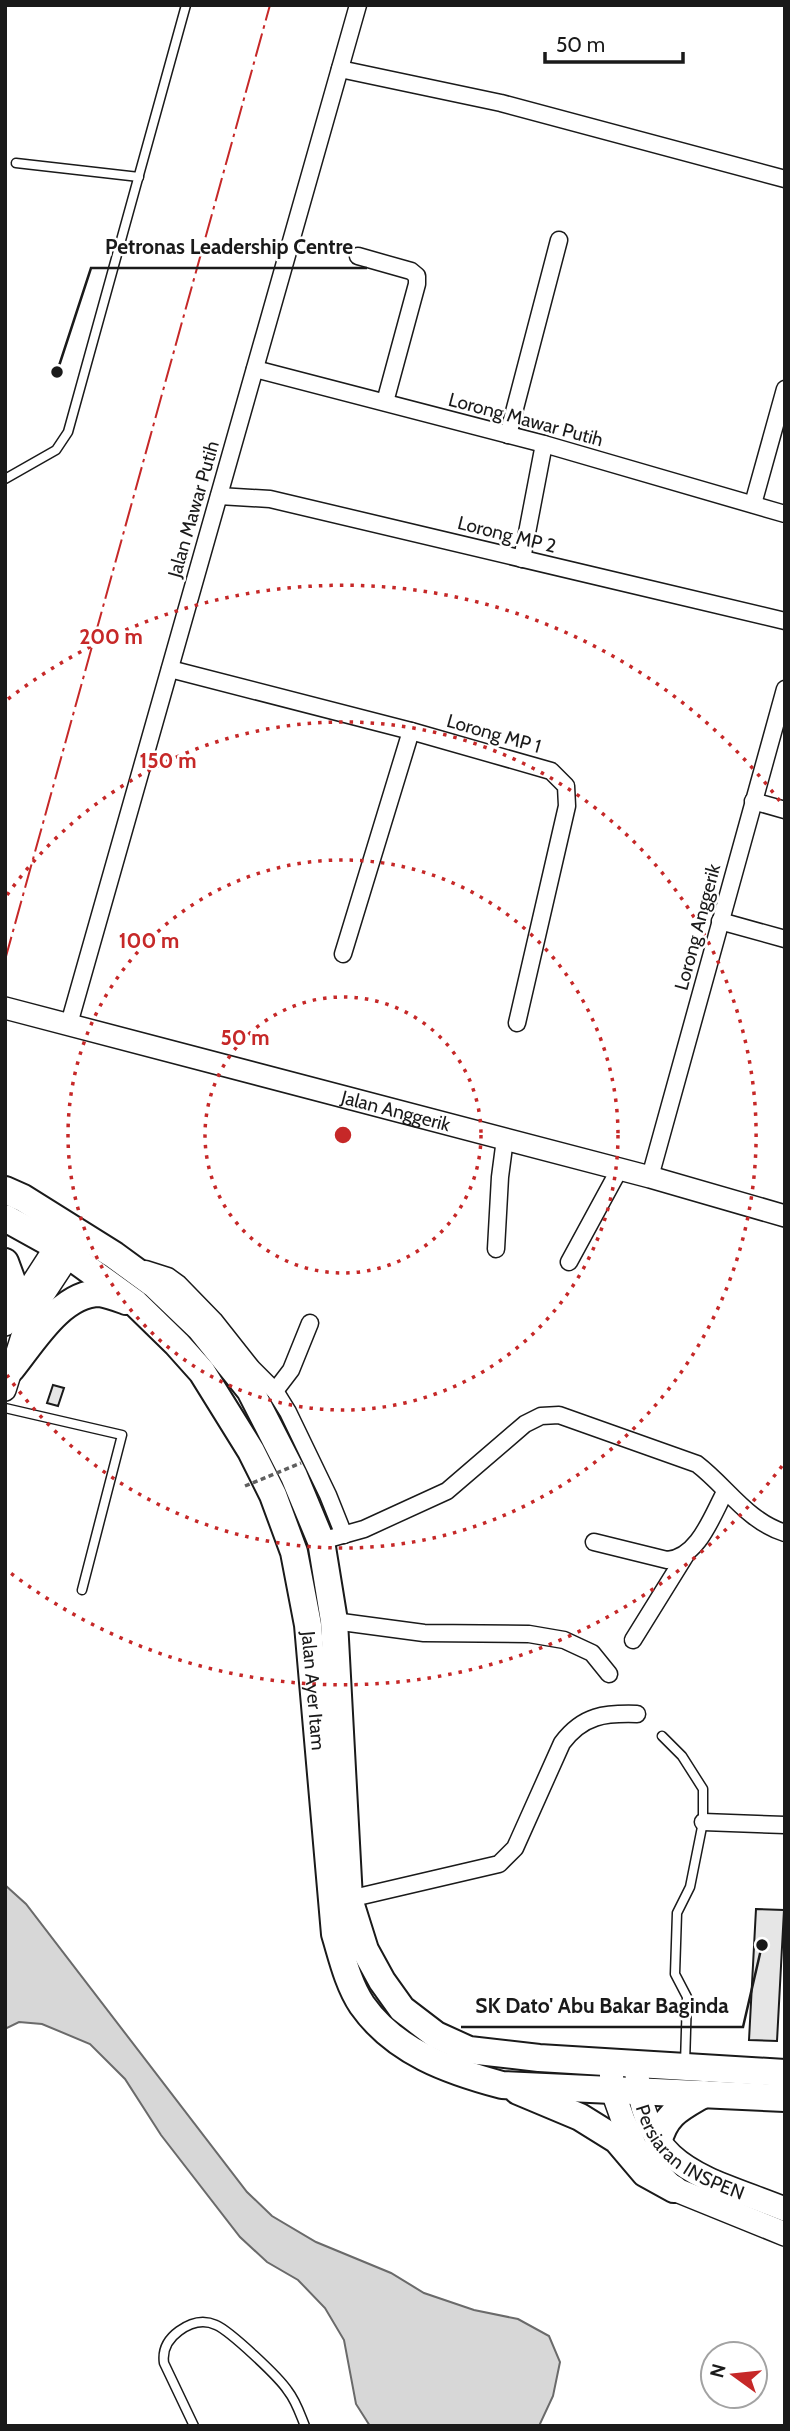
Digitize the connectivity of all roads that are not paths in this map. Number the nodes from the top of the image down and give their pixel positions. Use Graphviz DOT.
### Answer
graph roads {
  1 [pos="186,5"];
  2 [pos="358,5"];
  3 [pos="340,69"];
  4 [pos="16,163"];
  5 [pos="139,177"];
  6 [pos="785,179"];
  7 [pos="559,240"];
  8 [pos="358,256"];
  9 [pos="254,369"];
  10 [pos="785,389"];
  11 [pos="386,402"];
  12 [pos="508,435"];
  13 [pos="544,444"];
  14 [pos="5,479"];
  15 [pos="219,496"];
  16 [pos="753,505"];
  17 [pos="785,514"];
  18 [pos="522,559"];
  19 [pos="785,621"];
  20 [pos="170,668"];
  21 [pos="785,689"];
  22 [pos="411,731"];
  23 [pos="753,801"];
  24 [pos="785,810"];
  25 [pos="720,921"];
  26 [pos="785,939"];
  27 [pos="343,954"];
  28 [pos="5,1008"];
  29 [pos="517,1023"];
  30 [pos="69,1024"];
  31 [pos="505,1139"];
  32 [pos="619,1170"];
  33 [pos="650,1177"];
  34 [pos="5,1190"];
  35 [pos="785,1216"];
  36 [pos="5,1218"];
  37 [pos="67,1244"];
  38 [pos="496,1250"];
  39 [pos="114,1255"];
  40 [pos="5,1262"];
  41 [pos="569,1262"];
  42 [pos="135,1303"];
  43 [pos="10,1318"];
  44 [pos="310,1323"];
  45 [pos="8,1380"];
  46 [pos="275,1391"];
  47 [pos="5,1408"];
  48 [pos="725,1492"];
  49 [pos="785,1533"];
  50 [pos="332,1538"];
  51 [pos="594,1542"];
  52 [pos="689,1551"];
  53 [pos="82,1590"];
  54 [pos="334,1621"];
  55 [pos="633,1640"];
  56 [pos="609,1674"];
  57 [pos="636,1714"];
  58 [pos="662,1736"];
  59 [pos="703,1822"];
  60 [pos="785,1825"];
  61 [pos="349,1899"];
  62 [pos="623,2063"];
  63 [pos="685,2068"];
  64 [pos="785,2073"];
  65 [pos="502,2085"];
  66 [pos="625,2090"];
  67 [pos="704,2094"];
  68 [pos="785,2098"];
  69 [pos="658,2143"];
  70 [pos="674,2189"];
  71 [pos="785,2209"];
  72 [pos="785,2234"];
  73 [pos="194,2426"];
  74 [pos="304,2426"];
  1 -- 5 [label="lane"];
  2 -- 3 [label="street, Jalan Mawar Putih"];
  3 -- 6 [label="street"];
  3 -- 9 [label="street, Jalan Mawar Putih"];
  4 -- 5 [label="lane"];
  5 -- 14 [label="lane"];
  7 -- 12 [label="street"];
  8 -- 11 [label="street"];
  9 -- 11 [label="street, Lorong Mawar Putih"];
  9 -- 15 [label="street, Jalan Mawar Putih"];
  10 -- 16 [label="street"];
  11 -- 12 [label="street, Lorong Mawar Putih"];
  12 -- 13 [label="street, Lorong Mawar Putih"];
  13 -- 16 [label="street, Lorong Mawar Putih"];
  13 -- 18 [label="street"];
  15 -- 18 [label="street, Lorong MP 2"];
  15 -- 20 [label="street, Jalan Mawar Putih"];
  16 -- 17 [label="street, Lorong Mawar Putih"];
  18 -- 19 [label="street, Lorong MP 2"];
  20 -- 22 [label="street, Lorong MP 1"];
  20 -- 30 [label="street, Jalan Mawar Putih"];
  21 -- 23 [label="street, Lorong Anggerik"];
  22 -- 27 [label="street"];
  22 -- 29 [label="street, Lorong MP 1"];
  23 -- 24 [label="street"];
  23 -- 25 [label="street, Lorong Anggerik"];
  25 -- 26 [label="street"];
  25 -- 33 [label="street, Lorong Anggerik"];
  28 -- 30 [label="street, Jalan Anggerik"];
  30 -- 31 [label="street, Jalan Anggerik"];
  31 -- 32 [label="street, Jalan Anggerik"];
  31 -- 38 [label="street"];
  32 -- 33 [label="street, Jalan Anggerik"];
  32 -- 41 [label="street"];
  33 -- 35 [label="street, Jalan Anggerik"];
  34 -- 37 [label="main road, Jalan Ayer Itam"];
  36 -- 37 [label="main road, Jalan Ayer Itam"];
  37 -- 39 [label="main road, Jalan Ayer Itam"];
  37 -- 42 [label="main road, Jalan Ayer Itam"];
  37 -- 43 [label="street"];
  37 -- 45 [label="street"];
  39 -- 46 [label="street"];
  39 -- 50 [label="main road, Jalan Ayer Itam"];
  40 -- 43 [label="main road"];
  42 -- 45 [label="main road"];
  42 -- 65 [label="main road, Jalan Ayer Itam"];
  44 -- 46 [label="street"];
  46 -- 50 [label="street"];
  47 -- 53 [label="lane"];
  48 -- 49 [label="street"];
  48 -- 50 [label="street"];
  48 -- 52 [label="street"];
  50 -- 54 [label="main road, Jalan Ayer Itam"];
  51 -- 52 [label="street"];
  52 -- 55 [label="street"];
  54 -- 56 [label="street"];
  54 -- 61 [label="main road, Jalan Ayer Itam"];
  57 -- 61 [label="street"];
  58 -- 59 [label="lane"];
  59 -- 60 [label="street"];
  59 -- 63 [label="lane"];
  61 -- 62 [label="main road, Jalan Ayer Itam"];
  62 -- 63 [label="main road, Jalan Ayer Itam"];
  62 -- 66 [label="main road, Persiaran INSPEN"];
  63 -- 64 [label="main road"];
  65 -- 66 [label="main road, Jalan Ayer Itam"];
  65 -- 70 [label="main road"];
  66 -- 67 [label="main road, Jalan Ayer Itam"];
  66 -- 69 [label="main road, Persiaran INSPEN"];
  66 -- 70 [label="main road, Persiaran INSPEN"];
  67 -- 68 [label="main road"];
  67 -- 69 [label="main road"];
  69 -- 71 [label="main road, Persiaran INSPEN"];
  70 -- 72 [label="main road, Persiaran INSPEN"];
  73 -- 74 [label="lane"];
}
